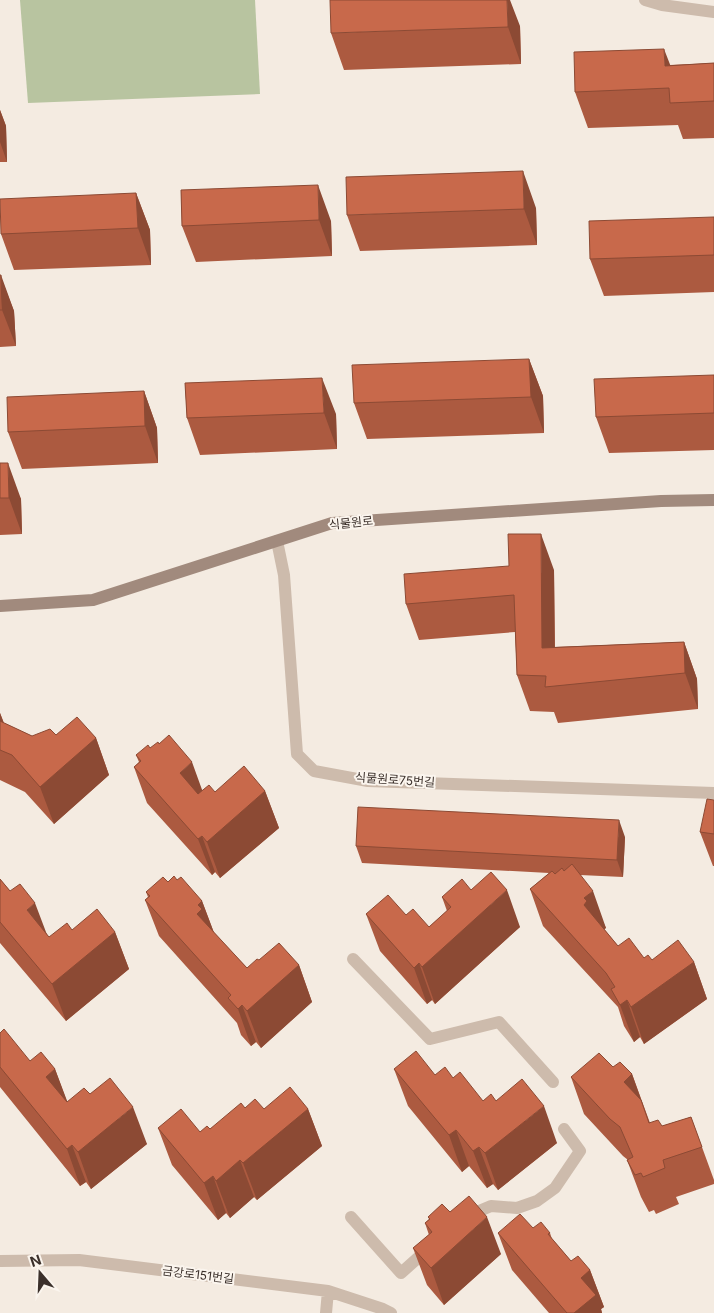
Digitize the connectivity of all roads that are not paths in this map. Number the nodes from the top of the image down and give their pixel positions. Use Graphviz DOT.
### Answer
graph roads {
  1 [pos="645,0"];
  2 [pos="714,12"];
  3 [pos="714,500"];
  4 [pos="277,541"];
  5 [pos="0,606"];
  6 [pos="714,793"];
  7 [pos="353,958"];
  8 [pos="553,1082"];
  9 [pos="564,1129"];
  10 [pos="351,1217"];
  11 [pos="452,1228"];
  12 [pos="438,1241"];
  13 [pos="0,1261"];
  14 [pos="328,1290"];
  15 [pos="326,1313"];
  16 [pos="391,1313"];
  1 -- 2 [label="street"];
  3 -- 4 [label="main road, 식물원로"];
  4 -- 5 [label="main road, 식물원로"];
  4 -- 6 [label="street, 식물원로75번길"];
  7 -- 8 [label="street"];
  9 -- 11 [label="street"];
  10 -- 12 [label="street"];
  13 -- 14 [label="street, 금강로151번길"];
  14 -- 15 [label="street"];
  14 -- 16 [label="street, 금강로151번길"];
}
